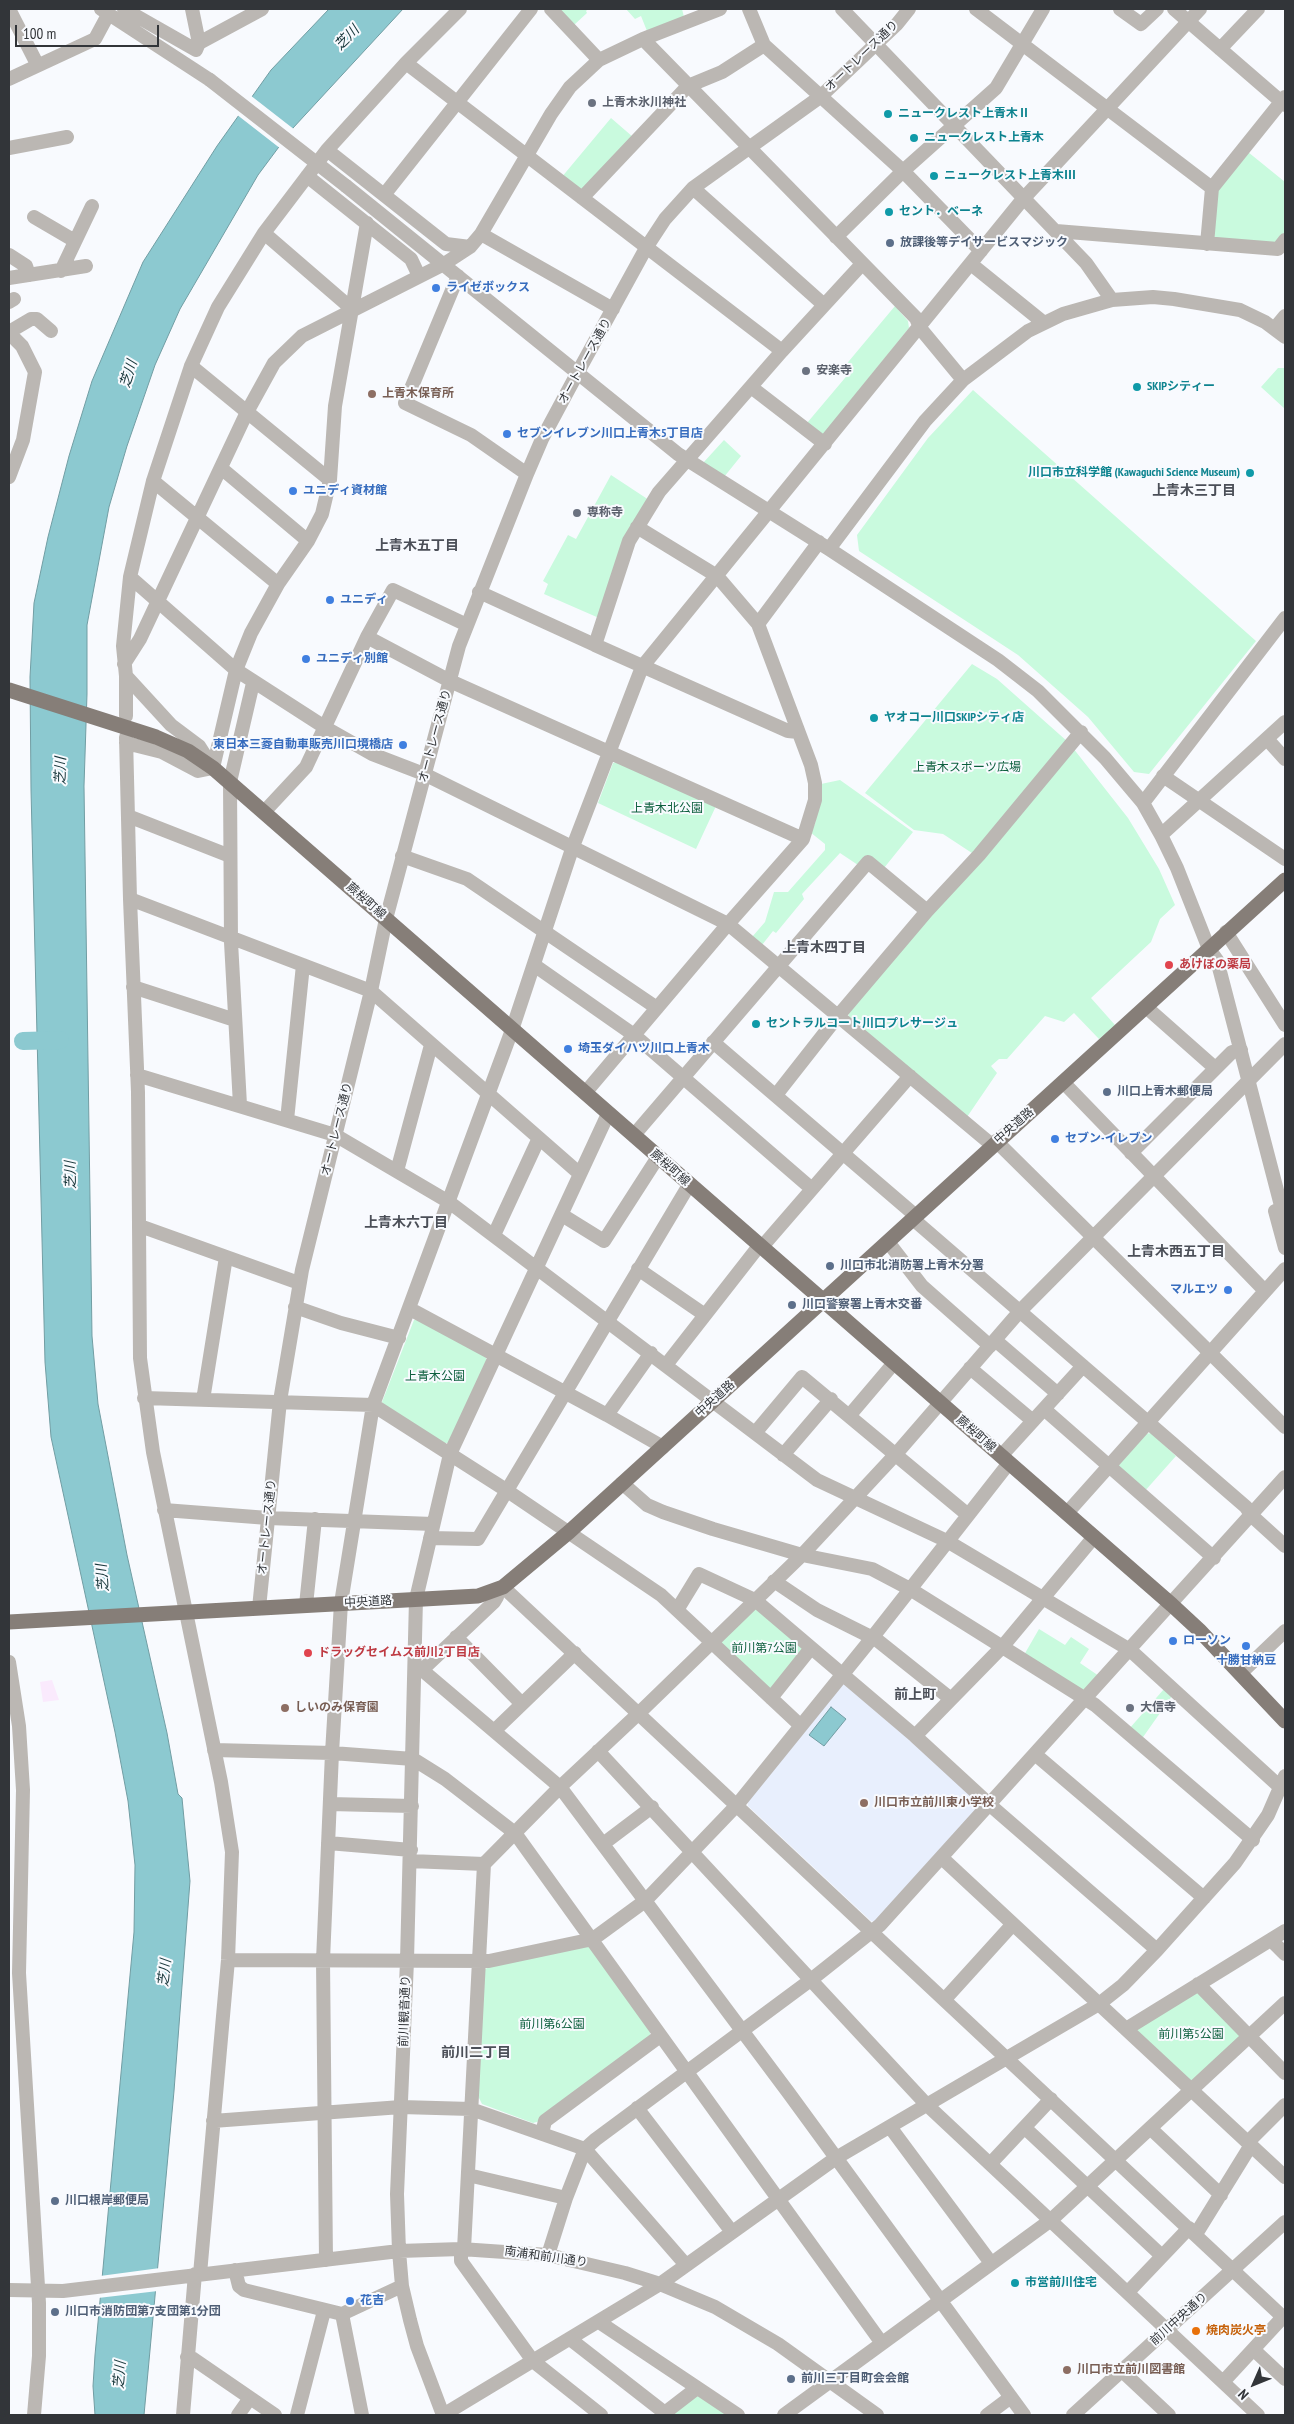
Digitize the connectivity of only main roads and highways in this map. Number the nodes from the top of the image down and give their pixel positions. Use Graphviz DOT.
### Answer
graph roads {
  1 [pos="9,690"];
  2 [pos="1285,880"];
  3 [pos="823,1300"];
  4 [pos="13,1622"];
  5 [pos="1285,1721"];
  1 -- 3 [label="main road, 蕨桜町線"];
  2 -- 3 [label="main road, 中央道路"];
  3 -- 4 [label="main road, 中央道路"];
  3 -- 5 [label="main road, 蕨桜町線"];
}
